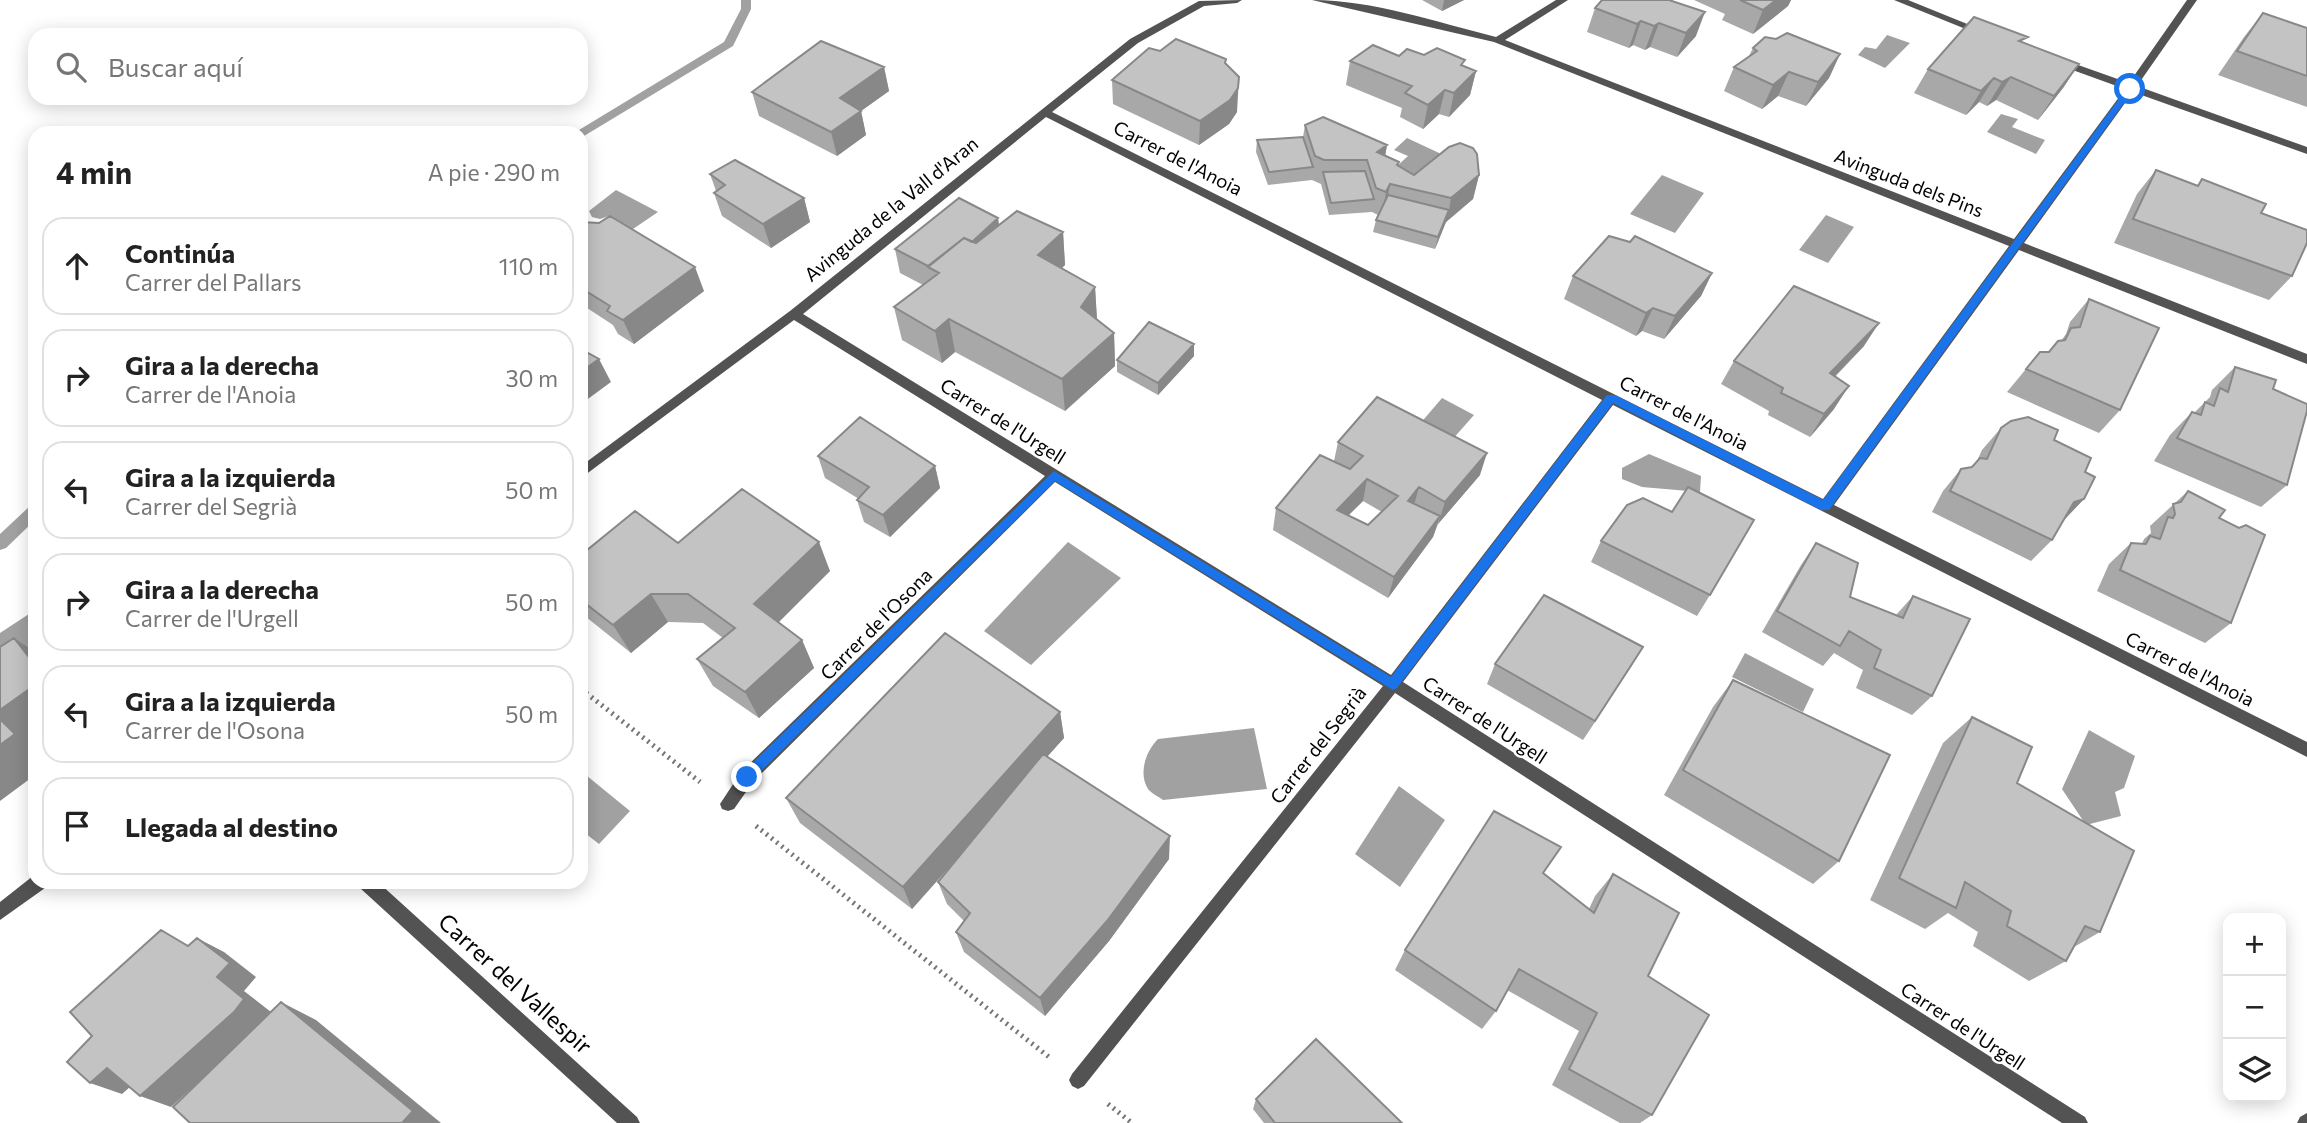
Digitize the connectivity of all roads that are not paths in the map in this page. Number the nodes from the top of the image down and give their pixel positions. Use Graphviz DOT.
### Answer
graph roads {
  1 [pos="1237,0"];
  2 [pos="1317,0"];
  3 [pos="1563,0"];
  4 [pos="1899,0"];
  5 [pos="2192,0"];
  6 [pos="1989,35"];
  7 [pos="1497,40"];
  8 [pos="2053,60"];
  9 [pos="2130,89"];
  10 [pos="1044,112"];
  11 [pos="2307,151"];
  12 [pos="2016,244"];
  13 [pos="794,314"];
  14 [pos="2307,359"];
  15 [pos="1611,398"];
  16 [pos="588,468"];
  17 [pos="1054,475"];
  18 [pos="1825,506"];
  19 [pos="1393,684"];
  20 [pos="2307,750"];
  21 [pos="727,804"];
  22 [pos="30,889"];
  23 [pos="374,889"];
  24 [pos="0,912"];
  25 [pos="1078,1080"];
  26 [pos="631,1123"];
  27 [pos="2078,1123"];
  1 -- 10 [label="street, Avinguda de la Vall d'Aran"];
  2 -- 7 [label="street"];
  3 -- 7 [label="street"];
  4 -- 6 [label="street"];
  5 -- 9 [label="street"];
  7 -- 12 [label="street, Avinguda dels Pins"];
  8 -- 9 [label="street"];
  9 -- 11 [label="street"];
  9 -- 12 [label="street"];
  10 -- 13 [label="street, Avinguda de la Vall d'Aran"];
  10 -- 15 [label="street, Carrer de l'Anoia"];
  12 -- 14 [label="street, Avinguda dels Pins"];
  12 -- 18 [label="street"];
  13 -- 16 [label="street, Avinguda de la Vall d'Aran"];
  13 -- 17 [label="street, Carrer de l'Urgell"];
  15 -- 18 [label="street, Carrer de l'Anoia"];
  15 -- 19 [label="street, Carrer del Segrià"];
  17 -- 19 [label="street, Carrer de l'Urgell"];
  17 -- 21 [label="street, Carrer de l'Osona"];
  18 -- 20 [label="street, Carrer de l'Anoia"];
  19 -- 25 [label="street, Carrer del Segrià"];
  19 -- 27 [label="street, Carrer de l'Urgell"];
  22 -- 24 [label="street"];
  23 -- 26 [label="street, Carrer del Vallespir"];
}
